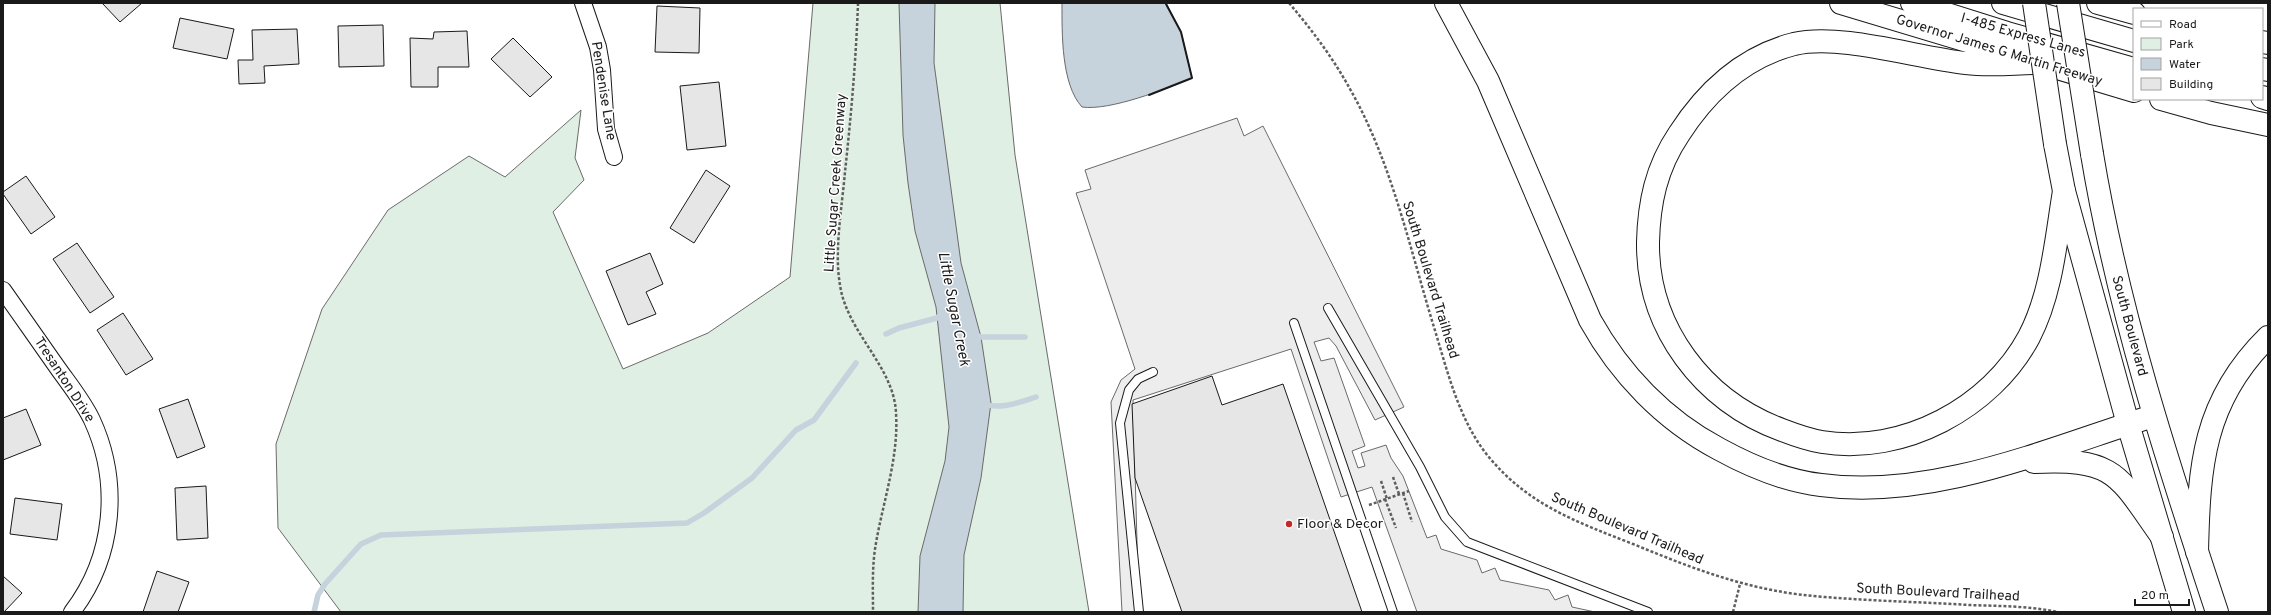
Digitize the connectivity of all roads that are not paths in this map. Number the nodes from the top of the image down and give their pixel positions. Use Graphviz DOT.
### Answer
graph roads {
  1 [pos="583,3"];
  2 [pos="1446,3"];
  3 [pos="1841,3"];
  4 [pos="1912,3"];
  5 [pos="2003,3"];
  6 [pos="2034,3"];
  7 [pos="2068,3"];
  8 [pos="2098,3"];
  9 [pos="2133,13"];
  10 [pos="2133,41"];
  11 [pos="2039,63"];
  12 [pos="2133,69"];
  13 [pos="2133,91"];
  14 [pos="2165,100"];
  15 [pos="2268,125"];
  16 [pos="614,157"];
  17 [pos="2064,191"];
  18 [pos="3,290"];
  19 [pos="1328,308"];
  20 [pos="1294,323"];
  21 [pos="2268,337"];
  22 [pos="1153,372"];
  23 [pos="2153,416"];
  24 [pos="2128,424"];
  25 [pos="2005,464"];
  26 [pos="2162,537"];
  27 [pos="2197,552"];
  28 [pos="72,612"];
  29 [pos="1139,612"];
  30 [pos="1393,612"];
  31 [pos="1648,612"];
  32 [pos="2184,612"];
  33 [pos="2217,612"];
  1 -- 16 [label="street, Pendenise Lane"];
  2 -- 25 [label="main road"];
  3 -- 11 [label="main road, Governor James G Martin Freeway"];
  4 -- 12 [label="main road, I-485 Express Lanes"];
  5 -- 10 [label="main road, I-485 Express Lanes"];
  6 -- 17 [label="main road, South Boulevard, bridge"];
  7 -- 23 [label="main road, South Boulevard, bridge"];
  8 -- 9 [label="main road"];
  11 -- 13 [label="main road, Governor James G Martin Freeway"];
  11 -- 17 [label="main road"];
  14 -- 15 [label="main road"];
  17 -- 24 [label="main road, South Boulevard"];
  18 -- 28 [label="street, Tresanton Drive"];
  19 -- 31 [label="lane"];
  20 -- 30 [label="lane"];
  21 -- 27 [label="main road"];
  22 -- 29 [label="lane"];
  23 -- 24 [label="main road"];
  23 -- 27 [label="main road, South Boulevard"];
  24 -- 25 [label="main road"];
  24 -- 26 [label="main road, South Boulevard"];
  25 -- 26 [label="main road"];
  26 -- 32 [label="main road, South Boulevard"];
  27 -- 33 [label="main road, South Boulevard"];
}
